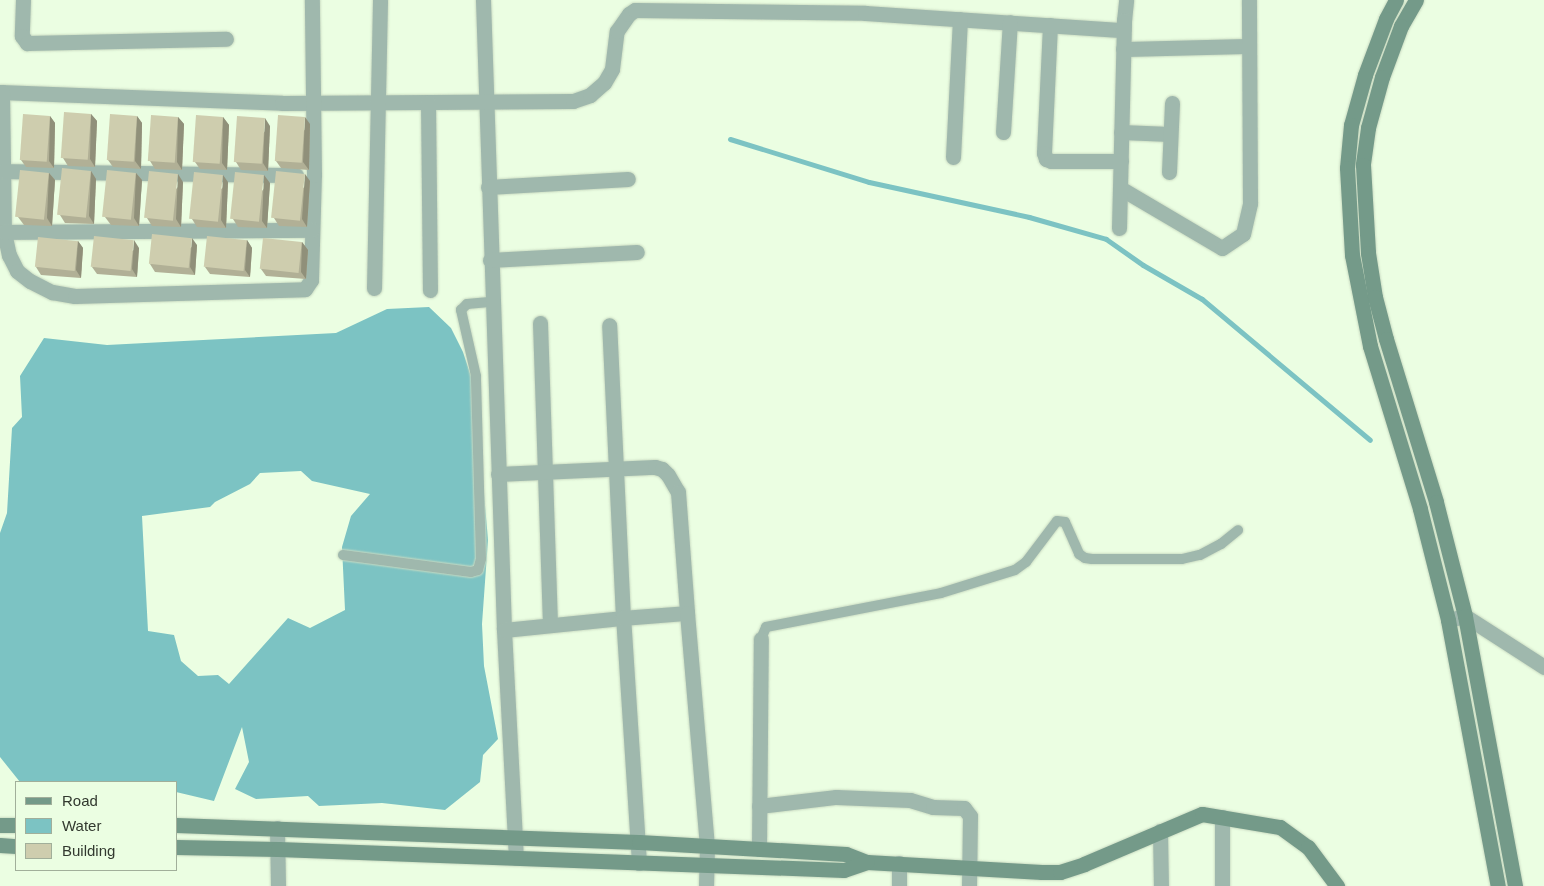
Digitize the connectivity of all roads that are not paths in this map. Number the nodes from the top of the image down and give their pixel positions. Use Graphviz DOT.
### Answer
graph roads {
  1 [pos="23,0"];
  2 [pos="312,0"];
  3 [pos="380,0"];
  4 [pos="483,0"];
  5 [pos="1126,0"];
  6 [pos="1248,0"];
  7 [pos="1396,0"];
  8 [pos="1416,0"];
  9 [pos="790,6"];
  10 [pos="865,6"];
  11 [pos="960,19"];
  12 [pos="1124,20"];
  13 [pos="1010,22"];
  14 [pos="1050,25"];
  15 [pos="226,39"];
  16 [pos="1249,46"];
  17 [pos="1124,49"];
  18 [pos="1,92"];
  19 [pos="314,102"];
  20 [pos="378,102"];
  21 [pos="428,102"];
  22 [pos="485,102"];
  23 [pos="1172,103"];
  24 [pos="1003,132"];
  25 [pos="1122,132"];
  26 [pos="1170,134"];
  27 [pos="953,158"];
  28 [pos="1121,161"];
  29 [pos="2,171"];
  30 [pos="1169,172"];
  31 [pos="314,175"];
  32 [pos="628,179"];
  33 [pos="488,187"];
  34 [pos="1120,188"];
  35 [pos="1120,228"];
  36 [pos="312,230"];
  37 [pos="4,232"];
  38 [pos="637,252"];
  39 [pos="490,260"];
  40 [pos="374,288"];
  41 [pos="430,290"];
  42 [pos="492,302"];
  43 [pos="540,323"];
  44 [pos="608,325"];
  45 [pos="615,469"];
  46 [pos="498,474"];
  47 [pos="545,474"];
  48 [pos="1238,530"];
  49 [pos="343,555"];
  50 [pos="687,613"];
  51 [pos="1465,616"];
  52 [pos="623,618"];
  53 [pos="1448,620"];
  54 [pos="550,625"];
  55 [pos="504,630"];
  56 [pos="761,639"];
  57 [pos="1544,667"];
  58 [pos="759,806"];
  59 [pos="1222,818"];
  60 [pos="0,825"];
  61 [pos="15,825"];
  62 [pos="178,825"];
  63 [pos="277,828"];
  64 [pos="1160,831"];
  65 [pos="516,836"];
  66 [pos="639,842"];
  67 [pos="0,845"];
  68 [pos="15,846"];
  69 [pos="707,846"];
  70 [pos="178,847"];
  71 [pos="278,849"];
  72 [pos="759,849"];
  73 [pos="516,858"];
  74 [pos="867,862"];
  75 [pos="639,863"];
  76 [pos="900,864"];
  77 [pos="706,866"];
  78 [pos="969,867"];
  79 [pos="1061,879"];
  80 [pos="278,886"];
  81 [pos="706,886"];
  82 [pos="899,886"];
  83 [pos="969,886"];
  84 [pos="1160,886"];
  85 [pos="1222,886"];
  86 [pos="1337,886"];
  87 [pos="1498,886"];
  88 [pos="1515,886"];
  1 -- 15 [label="street"];
  2 -- 19 [label="street"];
  3 -- 20 [label="street"];
  4 -- 22 [label="street"];
  5 -- 12 [label="street"];
  6 -- 16 [label="street"];
  7 -- 53 [label="street"];
  8 -- 51 [label="street"];
  9 -- 10 [label="street"];
  9 -- 22 [label="street"];
  10 -- 11 [label="street"];
  11 -- 13 [label="street"];
  11 -- 27 [label="street"];
  12 -- 14 [label="street"];
  12 -- 17 [label="street"];
  13 -- 14 [label="street"];
  13 -- 24 [label="street"];
  14 -- 28 [label="street"];
  16 -- 17 [label="street"];
  16 -- 34 [label="street"];
  17 -- 25 [label="street"];
  18 -- 19 [label="street"];
  18 -- 29 [label="street"];
  19 -- 20 [label="street"];
  19 -- 31 [label="street"];
  20 -- 21 [label="street"];
  20 -- 40 [label="street"];
  21 -- 22 [label="street"];
  21 -- 41 [label="street"];
  22 -- 33 [label="street"];
  23 -- 26 [label="street"];
  25 -- 26 [label="street"];
  25 -- 28 [label="street"];
  26 -- 30 [label="street"];
  28 -- 34 [label="street"];
  29 -- 31 [label="street"];
  29 -- 37 [label="street"];
  31 -- 36 [label="street"];
  32 -- 33 [label="street"];
  33 -- 39 [label="street"];
  34 -- 35 [label="street"];
  36 -- 37 [label="street"];
  36 -- 37 [label="street"];
  38 -- 39 [label="street"];
  39 -- 42 [label="street"];
  42 -- 46 [label="street"];
  42 -- 49 [label="lane"];
  43 -- 47 [label="street"];
  44 -- 45 [label="street"];
  45 -- 47 [label="street"];
  45 -- 50 [label="street"];
  45 -- 52 [label="street"];
  46 -- 47 [label="street"];
  46 -- 55 [label="street"];
  47 -- 54 [label="street"];
  48 -- 56 [label="lane"];
  50 -- 52 [label="street"];
  50 -- 69 [label="street"];
  51 -- 53 [label="street"];
  51 -- 57 [label="street"];
  51 -- 88 [label="street"];
  52 -- 54 [label="street"];
  52 -- 66 [label="street"];
  53 -- 87 [label="street"];
  54 -- 55 [label="street"];
  55 -- 65 [label="street"];
  56 -- 58 [label="street"];
  58 -- 72 [label="street"];
  58 -- 78 [label="street"];
  59 -- 64 [label="street"];
  59 -- 85 [label="street"];
  59 -- 86 [label="street"];
  60 -- 61 [label="street"];
  62 -- 63 [label="street"];
  63 -- 65 [label="street"];
  63 -- 71 [label="street"];
  64 -- 79 [label="street"];
  64 -- 84 [label="street"];
  65 -- 66 [label="street"];
  65 -- 73 [label="street"];
  66 -- 69 [label="street"];
  66 -- 75 [label="street"];
  67 -- 68 [label="street"];
  69 -- 72 [label="street"];
  69 -- 77 [label="street"];
  70 -- 71 [label="street"];
  71 -- 73 [label="street"];
  71 -- 80 [label="street"];
  72 -- 74 [label="street"];
  73 -- 75 [label="street"];
  74 -- 76 [label="street"];
  74 -- 77 [label="street"];
  75 -- 77 [label="street"];
  76 -- 78 [label="street"];
  76 -- 82 [label="street"];
  77 -- 81 [label="street"];
  78 -- 79 [label="street"];
  78 -- 83 [label="street"];
}
